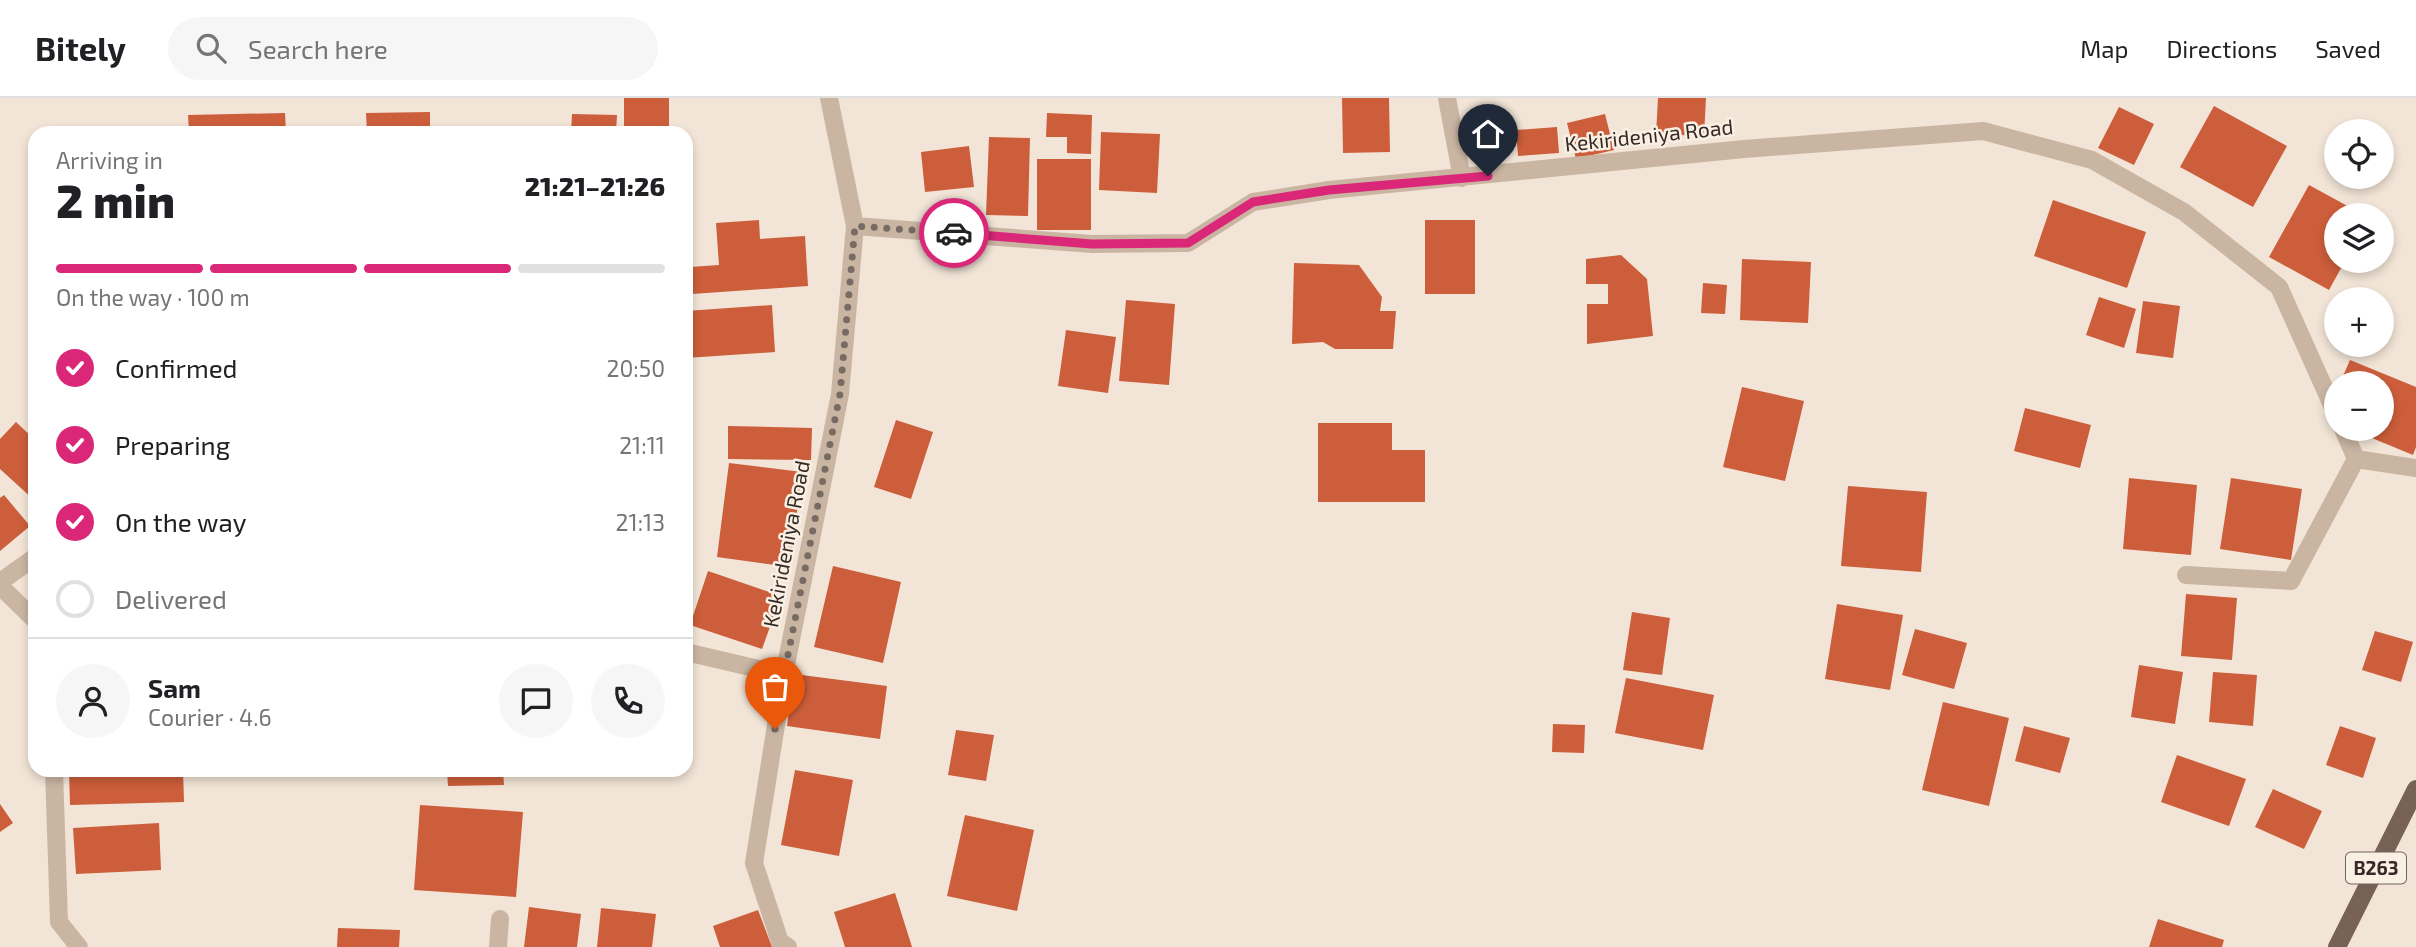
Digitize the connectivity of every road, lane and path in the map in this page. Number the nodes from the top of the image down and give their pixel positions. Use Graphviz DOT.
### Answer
graph roads {
  1 [pos="829,98"];
  2 [pos="1447,98"];
  3 [pos="1462,178"];
  4 [pos="855,226"];
  5 [pos="2324,387"];
  6 [pos="2349,441"];
  7 [pos="2357,458"];
  8 [pos="2416,467"];
  9 [pos="28,562"];
  10 [pos="2186,575"];
  11 [pos="0,584"];
  12 [pos="28,610"];
  13 [pos="693,654"];
  14 [pos="784,675"];
  15 [pos="54,777"];
  16 [pos="2416,789"];
  17 [pos="500,919"];
  18 [pos="79,947"];
  19 [pos="498,947"];
  20 [pos="788,947"];
  21 [pos="2337,947"];
  1 -- 4 [label="street, Kekirideniya Road"];
  2 -- 3 [label="street"];
  3 -- 4 [label="street, Kekirideniya Road"];
  3 -- 5 [label="street, Kekirideniya Road"];
  4 -- 14 [label="street, Kekirideniya Road"];
  6 -- 7 [label="street"];
  7 -- 8 [label="street"];
  7 -- 10 [label="street"];
  9 -- 11 [label="street"];
  11 -- 12 [label="street"];
  13 -- 14 [label="street"];
  14 -- 20 [label="street, Kekirideniya Road"];
  15 -- 18 [label="street"];
  16 -- 21 [label="main road, B263"];
  17 -- 19 [label="street"];
}
